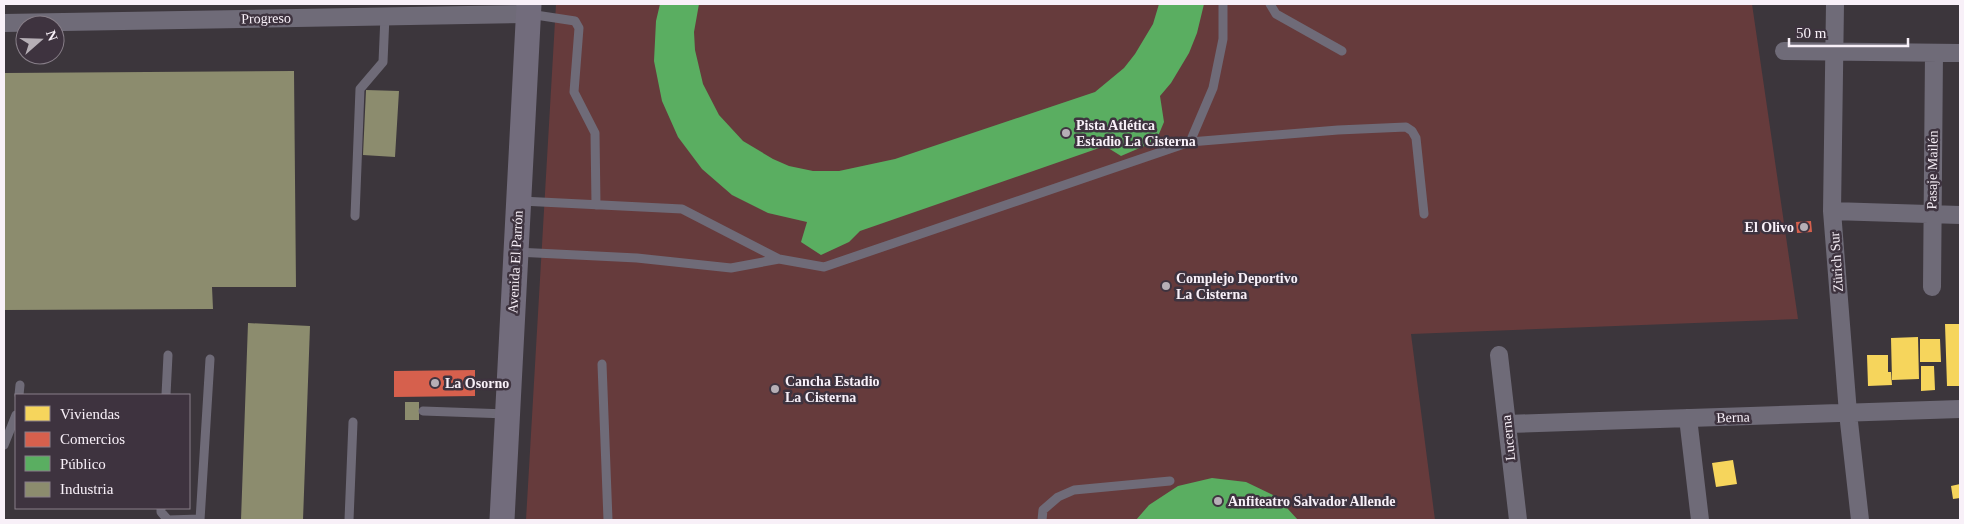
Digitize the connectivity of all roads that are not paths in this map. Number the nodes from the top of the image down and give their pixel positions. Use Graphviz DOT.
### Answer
graph roads {
  1 [pos="1223,4"];
  2 [pos="1270,4"];
  3 [pos="1834,4"];
  4 [pos="529,9"];
  5 [pos="385,16"];
  6 [pos="4,23"];
  7 [pos="1342,51"];
  8 [pos="1784,51"];
  9 [pos="1833,51"];
  10 [pos="1934,52"];
  11 [pos="1960,53"];
  12 [pos="1190,142"];
  13 [pos="519,201"];
  14 [pos="596,205"];
  15 [pos="1832,211"];
  16 [pos="1424,214"];
  17 [pos="1932,214"];
  18 [pos="1960,215"];
  19 [pos="354,216"];
  20 [pos="516,252"];
  21 [pos="779,258"];
  22 [pos="1932,287"];
  23 [pos="168,355"];
  24 [pos="1499,355"];
  25 [pos="210,359"];
  26 [pos="602,364"];
  27 [pos="20,385"];
  28 [pos="18,394"];
  29 [pos="166,394"];
  30 [pos="1960,409"];
  31 [pos="423,412"];
  32 [pos="1848,413"];
  33 [pos="507,414"];
  34 [pos="15,418"];
  35 [pos="1688,418"];
  36 [pos="354,422"];
  37 [pos="1507,424"];
  38 [pos="4,445"];
  39 [pos="1170,481"];
  40 [pos="161,509"];
  41 [pos="200,520"];
  42 [pos="349,520"];
  43 [pos="502,520"];
  44 [pos="608,520"];
  45 [pos="1042,520"];
  46 [pos="1518,520"];
  47 [pos="1700,520"];
  48 [pos="1860,520"];
  1 -- 12 [label="lane"];
  2 -- 7 [label="lane"];
  3 -- 9 [label="street, Zürich Sur"];
  4 -- 5 [label="street, Progreso"];
  4 -- 13 [label="main road, Avenida El Parrón"];
  4 -- 14 [label="lane"];
  5 -- 6 [label="street, Progreso"];
  5 -- 19 [label="lane"];
  8 -- 9 [label="street"];
  9 -- 10 [label="street"];
  9 -- 15 [label="street, Zürich Sur"];
  10 -- 11 [label="street"];
  10 -- 17 [label="street, Pasaje Mailén"];
  12 -- 16 [label="lane"];
  12 -- 21 [label="lane"];
  13 -- 14 [label="lane"];
  13 -- 20 [label="main road, Avenida El Parrón"];
  14 -- 21 [label="lane"];
  15 -- 17 [label="street"];
  15 -- 32 [label="street, Zürich Sur"];
  17 -- 18 [label="street"];
  17 -- 22 [label="street, Pasaje Mailén"];
  20 -- 21 [label="lane"];
  20 -- 33 [label="main road, Avenida El Parrón"];
  23 -- 29 [label="lane"];
  24 -- 37 [label="street, Lucerna"];
  25 -- 41 [label="lane"];
  26 -- 44 [label="lane"];
  27 -- 28 [label="lane"];
  30 -- 32 [label="street, Berna"];
  31 -- 33 [label="lane"];
  32 -- 35 [label="street, Berna"];
  32 -- 48 [label="street, Zürich Sur"];
  33 -- 43 [label="main road, Avenida El Parrón"];
  34 -- 38 [label="lane"];
  35 -- 37 [label="street, Berna"];
  35 -- 47 [label="street"];
  36 -- 42 [label="lane"];
  37 -- 46 [label="street, Lucerna"];
  39 -- 45 [label="lane"];
  40 -- 41 [label="lane"];
}
